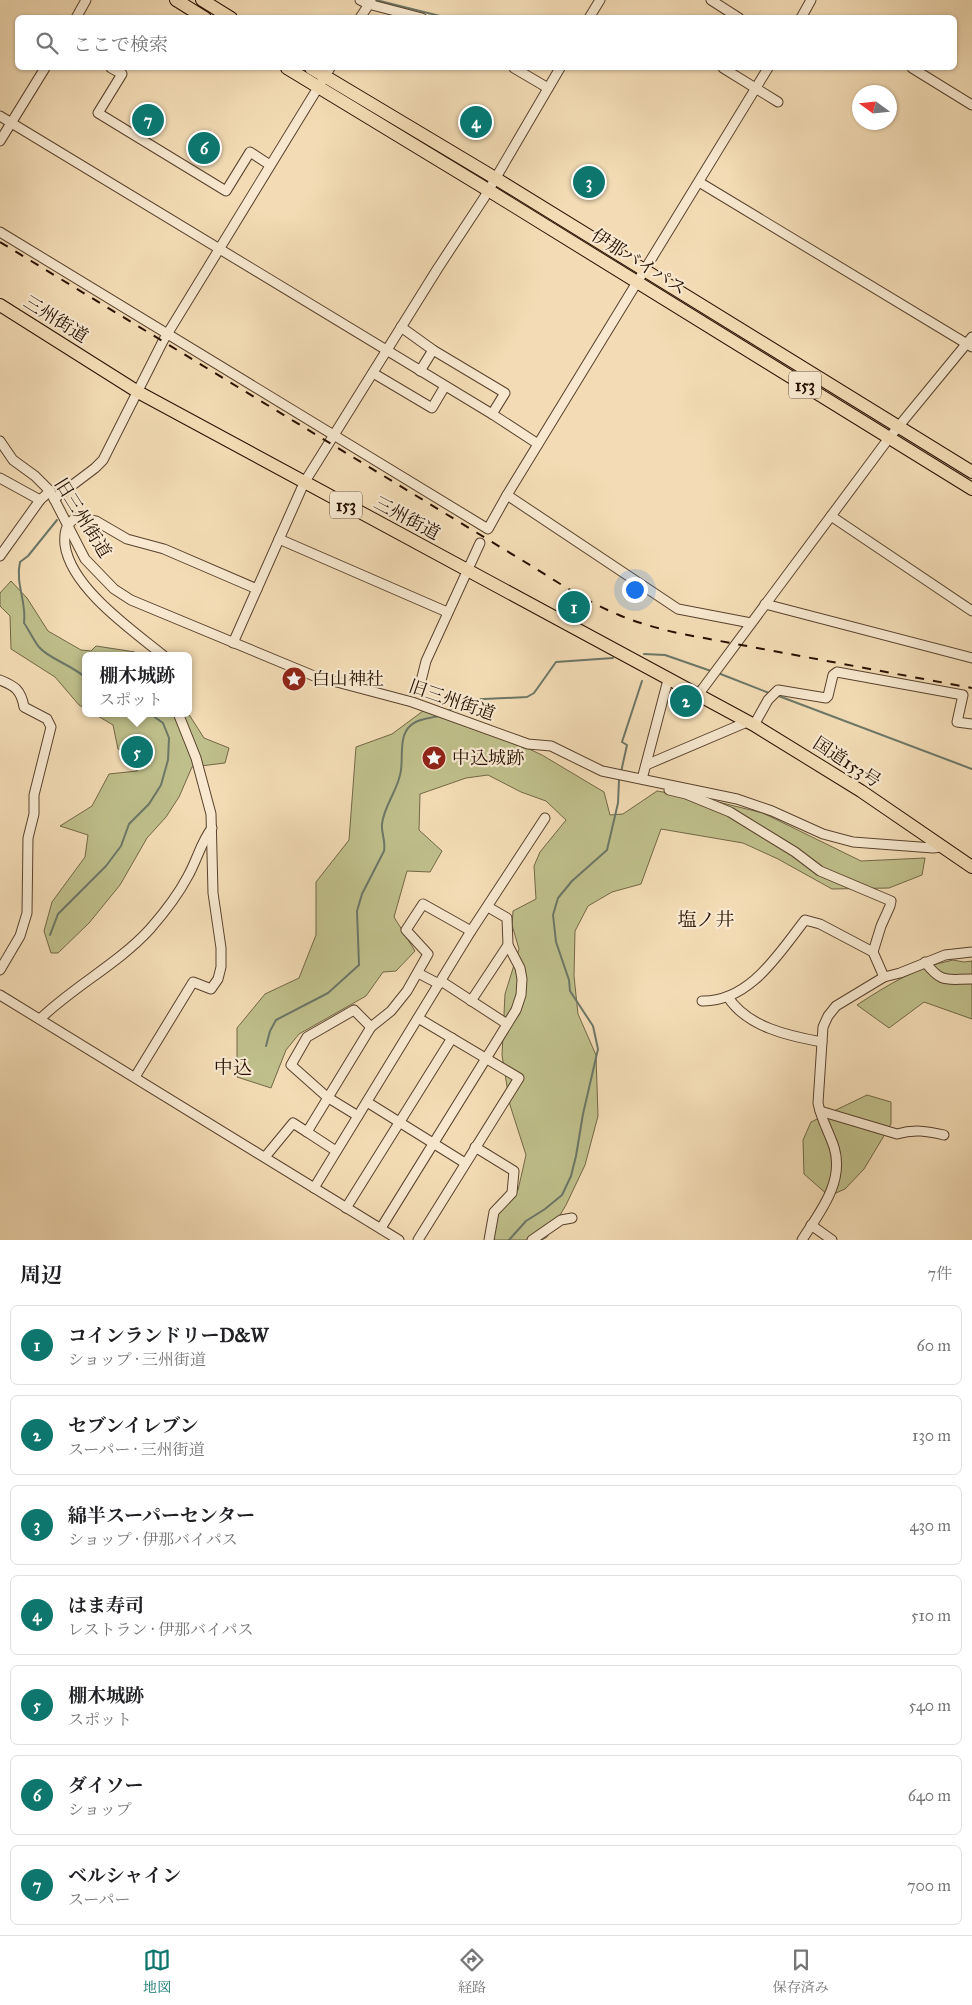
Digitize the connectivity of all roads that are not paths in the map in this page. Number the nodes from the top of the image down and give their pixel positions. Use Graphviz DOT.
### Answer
graph roads {
  1 [pos="86,0"];
  2 [pos="176,0"];
  3 [pos="202,0"];
  4 [pos="600,0"];
  5 [pos="711,0"];
  6 [pos="811,0"];
  7 [pos="368,1"];
  8 [pos="78,15"];
  9 [pos="200,15"];
  10 [pos="225,15"];
  11 [pos="361,15"];
  12 [pos="412,15"];
  13 [pos="591,15"];
  14 [pos="734,15"];
  15 [pos="803,15"];
  16 [pos="44,70"];
  17 [pos="115,70"];
  18 [pos="295,70"];
  19 [pos="517,70"];
  20 [pos="559,70"];
  21 [pos="726,70"];
  22 [pos="767,70"];
  23 [pos="915,70"];
  24 [pos="324,77"];
  25 [pos="548,88"];
  26 [pos="756,88"];
  27 [pos="778,102"];
  28 [pos="972,105"];
  29 [pos="0,116"];
  30 [pos="11,123"];
  31 [pos="0,141"];
  32 [pos="270,164"];
  33 [pos="699,182"];
  34 [pos="492,184"];
  35 [pos="0,232"];
  36 [pos="219,249"];
  37 [pos="640,277"];
  38 [pos="0,305"];
  39 [pos="401,327"];
  40 [pos="168,334"];
  41 [pos="970,342"];
  42 [pos="433,350"];
  43 [pos="386,351"];
  44 [pos="420,371"];
  45 [pos="373,373"];
  46 [pos="445,386"];
  47 [pos="138,392"];
  48 [pos="492,414"];
  49 [pos="898,426"];
  50 [pos="335,436"];
  51 [pos="889,438"];
  52 [pos="0,441"];
  53 [pos="538,444"];
  54 [pos="972,472"];
  55 [pos="0,478"];
  56 [pos="304,483"];
  57 [pos="972,488"];
  58 [pos="52,495"];
  59 [pos="507,495"];
  60 [pos="40,500"];
  61 [pos="831,516"];
  62 [pos="67,524"];
  63 [pos="279,539"];
  64 [pos="480,543"];
  65 [pos="0,556"];
  66 [pos="467,570"];
  67 [pos="257,589"];
  68 [pos="765,604"];
  69 [pos="972,611"];
  70 [pos="447,612"];
  71 [pos="751,624"];
  72 [pos="233,643"];
  73 [pos="159,652"];
  74 [pos="972,658"];
  75 [pos="0,680"];
  76 [pos="668,680"];
  77 [pos="421,681"];
  78 [pos="698,695"];
  79 [pos="180,717"];
  80 [pos="750,724"];
  81 [pos="972,724"];
  82 [pos="646,765"];
  83 [pos="642,779"];
  84 [pos="545,818"];
  85 [pos="212,828"];
  86 [pos="942,847"];
  87 [pos="972,867"];
  88 [pos="488,907"];
  89 [pos="471,931"];
  90 [pos="508,945"];
  91 [pos="873,952"];
  92 [pos="972,952"];
  93 [pos="925,962"];
  94 [pos="0,970"];
  95 [pos="418,972"];
  96 [pos="884,977"];
  97 [pos="972,979"];
  98 [pos="440,983"];
  99 [pos="0,995"];
  100 [pos="728,997"];
  101 [pos="472,1001"];
  102 [pos="702,1001"];
  103 [pos="418,1018"];
  104 [pos="40,1019"];
  105 [pos="508,1024"];
  106 [pos="371,1027"];
  107 [pos="452,1038"];
  108 [pos="822,1042"];
  109 [pos="485,1058"];
  110 [pos="135,1077"];
  111 [pos="327,1098"];
  112 [pos="367,1102"];
  113 [pos="820,1111"];
  114 [pos="358,1116"];
  115 [pos="399,1122"];
  116 [pos="307,1132"];
  117 [pos="944,1135"];
  118 [pos="432,1142"];
  119 [pos="475,1147"];
  120 [pos="336,1151"];
  121 [pos="265,1157"];
  122 [pos="465,1163"];
  123 [pos="314,1188"];
  124 [pos="346,1208"];
  125 [pos="572,1218"];
  126 [pos="811,1225"];
  127 [pos="381,1228"];
  128 [pos="399,1240"];
  129 [pos="418,1240"];
  130 [pos="489,1240"];
  131 [pos="532,1240"];
  132 [pos="802,1240"];
  133 [pos="832,1240"];
  1 -- 8 [label="street"];
  2 -- 9 [label="highway"];
  3 -- 10 [label="highway"];
  4 -- 13 [label="street"];
  5 -- 14 [label="street"];
  6 -- 15 [label="street"];
  7 -- 11 [label="street"];
  7 -- 12 [label="street"];
  16 -- 30 [label="street"];
  17 -- 32 [label="street"];
  18 -- 24 [label="highway, 伊那バイパス / 153"];
  19 -- 25 [label="street"];
  20 -- 25 [label="street"];
  21 -- 26 [label="street"];
  22 -- 26 [label="street"];
  23 -- 28 [label="street"];
  24 -- 32 [label="street"];
  24 -- 34 [label="highway, 伊那バイパス / 153"];
  25 -- 34 [label="street"];
  26 -- 27 [label="street"];
  26 -- 33 [label="street"];
  29 -- 30 [label="street"];
  30 -- 31 [label="street"];
  30 -- 36 [label="street"];
  32 -- 36 [label="street"];
  33 -- 37 [label="street"];
  33 -- 41 [label="street"];
  34 -- 37 [label="highway, 伊那バイパス / 153"];
  34 -- 39 [label="street"];
  35 -- 40 [label="street"];
  36 -- 40 [label="street"];
  36 -- 43 [label="street"];
  37 -- 49 [label="highway, 伊那バイパス / 153"];
  37 -- 51 [label="highway, 伊那バイパス / 153"];
  37 -- 53 [label="street"];
  38 -- 47 [label="highway, 三州街道 / 153"];
  39 -- 42 [label="street"];
  39 -- 43 [label="street"];
  40 -- 47 [label="street"];
  40 -- 50 [label="street"];
  41 -- 49 [label="street"];
  42 -- 44 [label="street"];
  42 -- 48 [label="street"];
  43 -- 44 [label="street"];
  43 -- 45 [label="street"];
  44 -- 46 [label="street"];
  45 -- 46 [label="street"];
  45 -- 50 [label="street"];
  46 -- 48 [label="street"];
  47 -- 56 [label="highway, 三州街道 / 153"];
  47 -- 58 [label="street"];
  48 -- 53 [label="street"];
  49 -- 51 [label="street"];
  49 -- 54 [label="highway, 伊那バイパス / 153"];
  50 -- 56 [label="street"];
  50 -- 59 [label="street"];
  51 -- 57 [label="highway, 伊那バイパス / 153"];
  51 -- 61 [label="street"];
  52 -- 58 [label="street, 旧三州街道"];
  53 -- 59 [label="street"];
  55 -- 60 [label="street"];
  56 -- 63 [label="street"];
  56 -- 66 [label="highway, 三州街道 / 153"];
  58 -- 60 [label="street"];
  58 -- 62 [label="street, 旧三州街道"];
  59 -- 71 [label="street"];
  60 -- 65 [label="street"];
  61 -- 68 [label="street"];
  61 -- 69 [label="street"];
  62 -- 67 [label="street"];
  62 -- 72 [label="street, 旧三州街道"];
  62 -- 73 [label="street"];
  63 -- 67 [label="street"];
  63 -- 70 [label="street"];
  64 -- 66 [label="street"];
  66 -- 70 [label="street"];
  66 -- 76 [label="highway, 三州街道 / 153"];
  67 -- 72 [label="street"];
  68 -- 71 [label="street"];
  68 -- 74 [label="street"];
  70 -- 77 [label="street"];
  71 -- 78 [label="street"];
  72 -- 83 [label="street, 旧三州街道"];
  75 -- 94 [label="street"];
  76 -- 78 [label="highway, 三州街道 / 153"];
  76 -- 82 [label="street"];
  78 -- 80 [label="highway, 国道153号 / 153"];
  79 -- 85 [label="street"];
  80 -- 81 [label="street"];
  80 -- 82 [label="street"];
  80 -- 86 [label="highway, 国道153号 / 153"];
  82 -- 83 [label="street"];
  83 -- 86 [label="street, 旧三州街道"];
  83 -- 91 [label="street"];
  84 -- 88 [label="street"];
  85 -- 104 [label="street"];
  85 -- 110 [label="street"];
  86 -- 87 [label="highway, 国道153号 / 153"];
  88 -- 89 [label="street"];
  88 -- 90 [label="street"];
  89 -- 95 [label="street"];
  89 -- 98 [label="street"];
  90 -- 101 [label="street"];
  90 -- 105 [label="street"];
  91 -- 96 [label="street"];
  91 -- 100 [label="street"];
  92 -- 93 [label="street"];
  93 -- 96 [label="street"];
  93 -- 97 [label="street"];
  95 -- 98 [label="street"];
  95 -- 106 [label="street"];
  96 -- 108 [label="street"];
  98 -- 101 [label="street"];
  98 -- 103 [label="street"];
  99 -- 104 [label="street"];
  100 -- 102 [label="street"];
  100 -- 108 [label="street"];
  101 -- 105 [label="street"];
  103 -- 107 [label="street"];
  103 -- 112 [label="street"];
  104 -- 110 [label="street"];
  105 -- 109 [label="street"];
  106 -- 111 [label="street"];
  106 -- 111 [label="street"];
  107 -- 109 [label="street"];
  107 -- 115 [label="street"];
  108 -- 113 [label="street"];
  109 -- 118 [label="street"];
  109 -- 119 [label="street"];
  110 -- 121 [label="street"];
  111 -- 114 [label="street"];
  111 -- 116 [label="street"];
  112 -- 114 [label="street"];
  112 -- 115 [label="street"];
  113 -- 117 [label="street"];
  113 -- 126 [label="street"];
  114 -- 120 [label="street"];
  115 -- 118 [label="street"];
  115 -- 124 [label="street"];
  116 -- 120 [label="street"];
  116 -- 121 [label="street"];
  118 -- 122 [label="street"];
  118 -- 127 [label="street"];
  119 -- 122 [label="street"];
  119 -- 130 [label="street"];
  120 -- 123 [label="street"];
  121 -- 123 [label="street"];
  122 -- 129 [label="street"];
  123 -- 124 [label="street"];
  124 -- 127 [label="street"];
  125 -- 131 [label="street"];
  126 -- 132 [label="street"];
  126 -- 133 [label="street"];
  127 -- 128 [label="street"];
}
